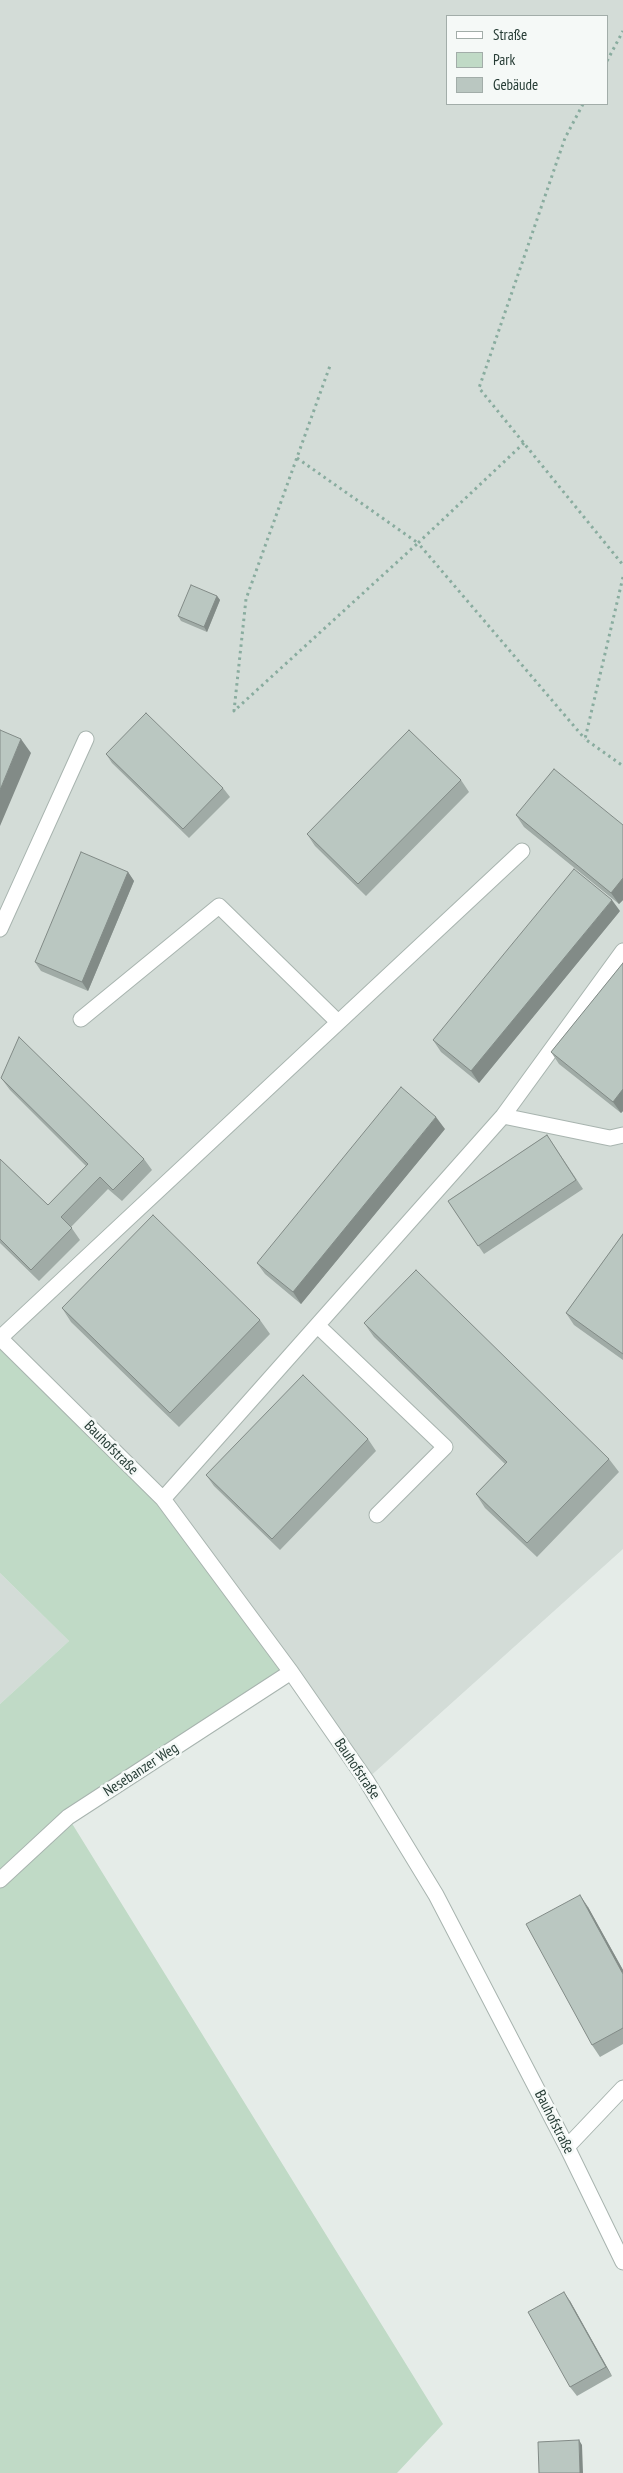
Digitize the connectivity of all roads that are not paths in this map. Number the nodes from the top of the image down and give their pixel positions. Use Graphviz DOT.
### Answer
graph roads {
  1 [pos="86,739"];
  2 [pos="522,850"];
  3 [pos="0,929"];
  4 [pos="623,951"];
  5 [pos="81,1019"];
  6 [pos="338,1022"];
  7 [pos="504,1116"];
  8 [pos="623,1135"];
  9 [pos="318,1326"];
  10 [pos="0,1338"];
  11 [pos="163,1499"];
  12 [pos="377,1515"];
  13 [pos="291,1672"];
  14 [pos="0,1880"];
  15 [pos="623,2088"];
  16 [pos="567,2147"];
  17 [pos="623,2262"];
  1 -- 3 [label="street"];
  2 -- 6 [label="street"];
  4 -- 7 [label="street"];
  5 -- 6 [label="street"];
  6 -- 10 [label="street"];
  7 -- 8 [label="street"];
  7 -- 9 [label="street"];
  9 -- 11 [label="street"];
  9 -- 12 [label="street"];
  10 -- 11 [label="street, Bauhofstraße"];
  11 -- 13 [label="street, Bauhofstraße"];
  13 -- 14 [label="street, Nesebanzer Weg"];
  13 -- 16 [label="street, Bauhofstraße"];
  15 -- 16 [label="street"];
  16 -- 17 [label="street, Bauhofstraße"];
}
